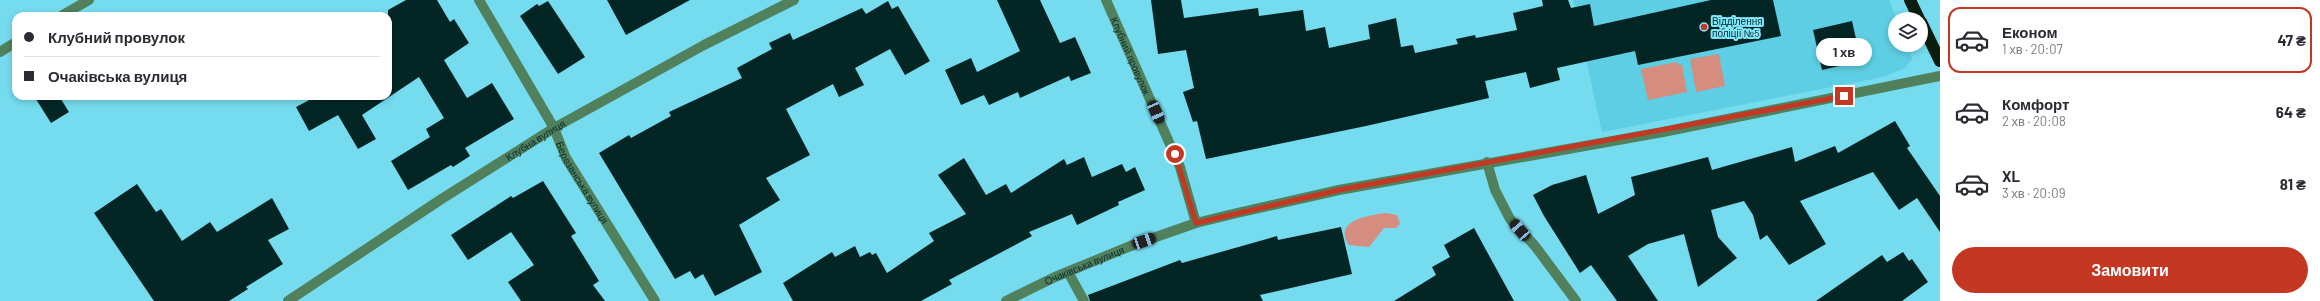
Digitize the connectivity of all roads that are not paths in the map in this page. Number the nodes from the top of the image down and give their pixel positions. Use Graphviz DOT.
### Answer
graph roads {
  1 [pos="89,0"];
  2 [pos="479,0"];
  3 [pos="794,0"];
  4 [pos="1106,0"];
  5 [pos="1910,0"];
  6 [pos="68,12"];
  7 [pos="1916,12"];
  8 [pos="1928,36"];
  9 [pos="12,44"];
  10 [pos="0,52"];
  11 [pos="1940,60"];
  12 [pos="1940,76"];
  13 [pos="554,128"];
  14 [pos="1487,162"];
  15 [pos="1196,223"];
  16 [pos="1068,272"];
  17 [pos="288,301"];
  18 [pos="655,301"];
  19 [pos="1006,301"];
  20 [pos="1084,301"];
  21 [pos="1576,301"];
  1 -- 6 [label="street"];
  2 -- 13 [label="street, Березанська вулиця"];
  3 -- 13 [label="street, Клубна вулиця"];
  4 -- 15 [label="street, Клубний провулок"];
  5 -- 7 [label="highway"];
  8 -- 11 [label="highway"];
  9 -- 10 [label="street"];
  12 -- 14 [label="street, Очаківська вулиця"];
  13 -- 17 [label="street, Клубна вулиця"];
  13 -- 18 [label="street, Березанська вулиця"];
  14 -- 15 [label="street, Очаківська вулиця"];
  14 -- 21 [label="street"];
  15 -- 16 [label="street, Очаківська вулиця"];
  16 -- 19 [label="street, Очаківська вулиця"];
  16 -- 20 [label="street"];
}
